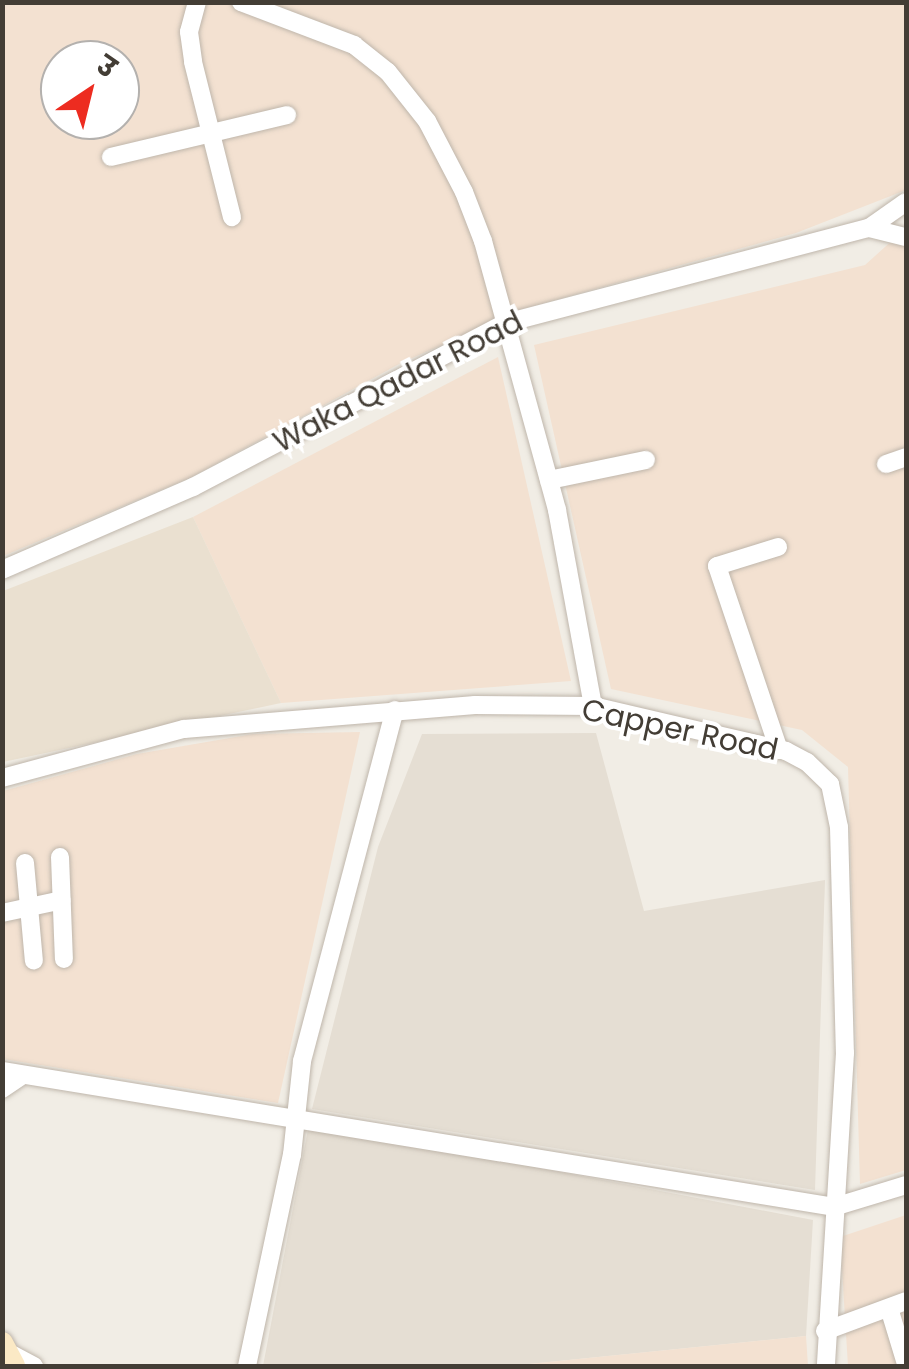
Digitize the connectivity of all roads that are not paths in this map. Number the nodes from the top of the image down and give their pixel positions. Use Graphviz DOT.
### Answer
graph roads {
  1 [pos="197,2"];
  2 [pos="241,2"];
  3 [pos="264,6"];
  4 [pos="287,115"];
  5 [pos="211,133"];
  6 [pos="110,157"];
  7 [pos="906,202"];
  8 [pos="232,216"];
  9 [pos="869,228"];
  10 [pos="906,238"];
  11 [pos="506,323"];
  12 [pos="906,457"];
  13 [pos="646,460"];
  14 [pos="886,464"];
  15 [pos="549,480"];
  16 [pos="778,547"];
  17 [pos="2,570"];
  18 [pos="593,706"];
  19 [pos="394,710"];
  20 [pos="779,750"];
  21 [pos="2,778"];
  22 [pos="60,858"];
  23 [pos="25,862"];
  24 [pos="62,900"];
  25 [pos="30,907"];
  26 [pos="2,913"];
  27 [pos="64,958"];
  28 [pos="34,960"];
  29 [pos="2,1071"];
  30 [pos="24,1074"];
  31 [pos="2,1090"];
  32 [pos="296,1122"];
  33 [pos="906,1185"];
  34 [pos="834,1207"];
  35 [pos="898,1304"];
  36 [pos="825,1331"];
  37 [pos="906,1364"];
  38 [pos="246,1366"];
  39 [pos="826,1366"];
  1 -- 5 [label="street"];
  2 -- 3 [label="street"];
  3 -- 11 [label="street"];
  4 -- 5 [label="street"];
  5 -- 6 [label="street"];
  5 -- 8 [label="street"];
  7 -- 9 [label="street, Waka Qadar Road"];
  9 -- 10 [label="street, Waka Qadar Road"];
  9 -- 11 [label="street, Waka Qadar Road"];
  11 -- 15 [label="street"];
  11 -- 17 [label="street, Waka Qadar Road"];
  12 -- 14 [label="street"];
  13 -- 15 [label="street"];
  15 -- 18 [label="street"];
  16 -- 20 [label="street"];
  18 -- 19 [label="street, Capper Road"];
  18 -- 20 [label="street, Capper Road"];
  19 -- 21 [label="street, Capper Road"];
  19 -- 32 [label="street"];
  20 -- 34 [label="street, Capper Road"];
  22 -- 24 [label="street"];
  23 -- 25 [label="street"];
  24 -- 25 [label="street"];
  24 -- 27 [label="street"];
  25 -- 26 [label="street"];
  25 -- 28 [label="street"];
  29 -- 30 [label="street"];
  30 -- 31 [label="street"];
  30 -- 32 [label="street"];
  32 -- 34 [label="street"];
  32 -- 38 [label="street"];
  33 -- 34 [label="street"];
  34 -- 36 [label="street, Capper Road"];
  35 -- 36 [label="street"];
  35 -- 37 [label="street"];
  36 -- 39 [label="street, Capper Road"];
}
